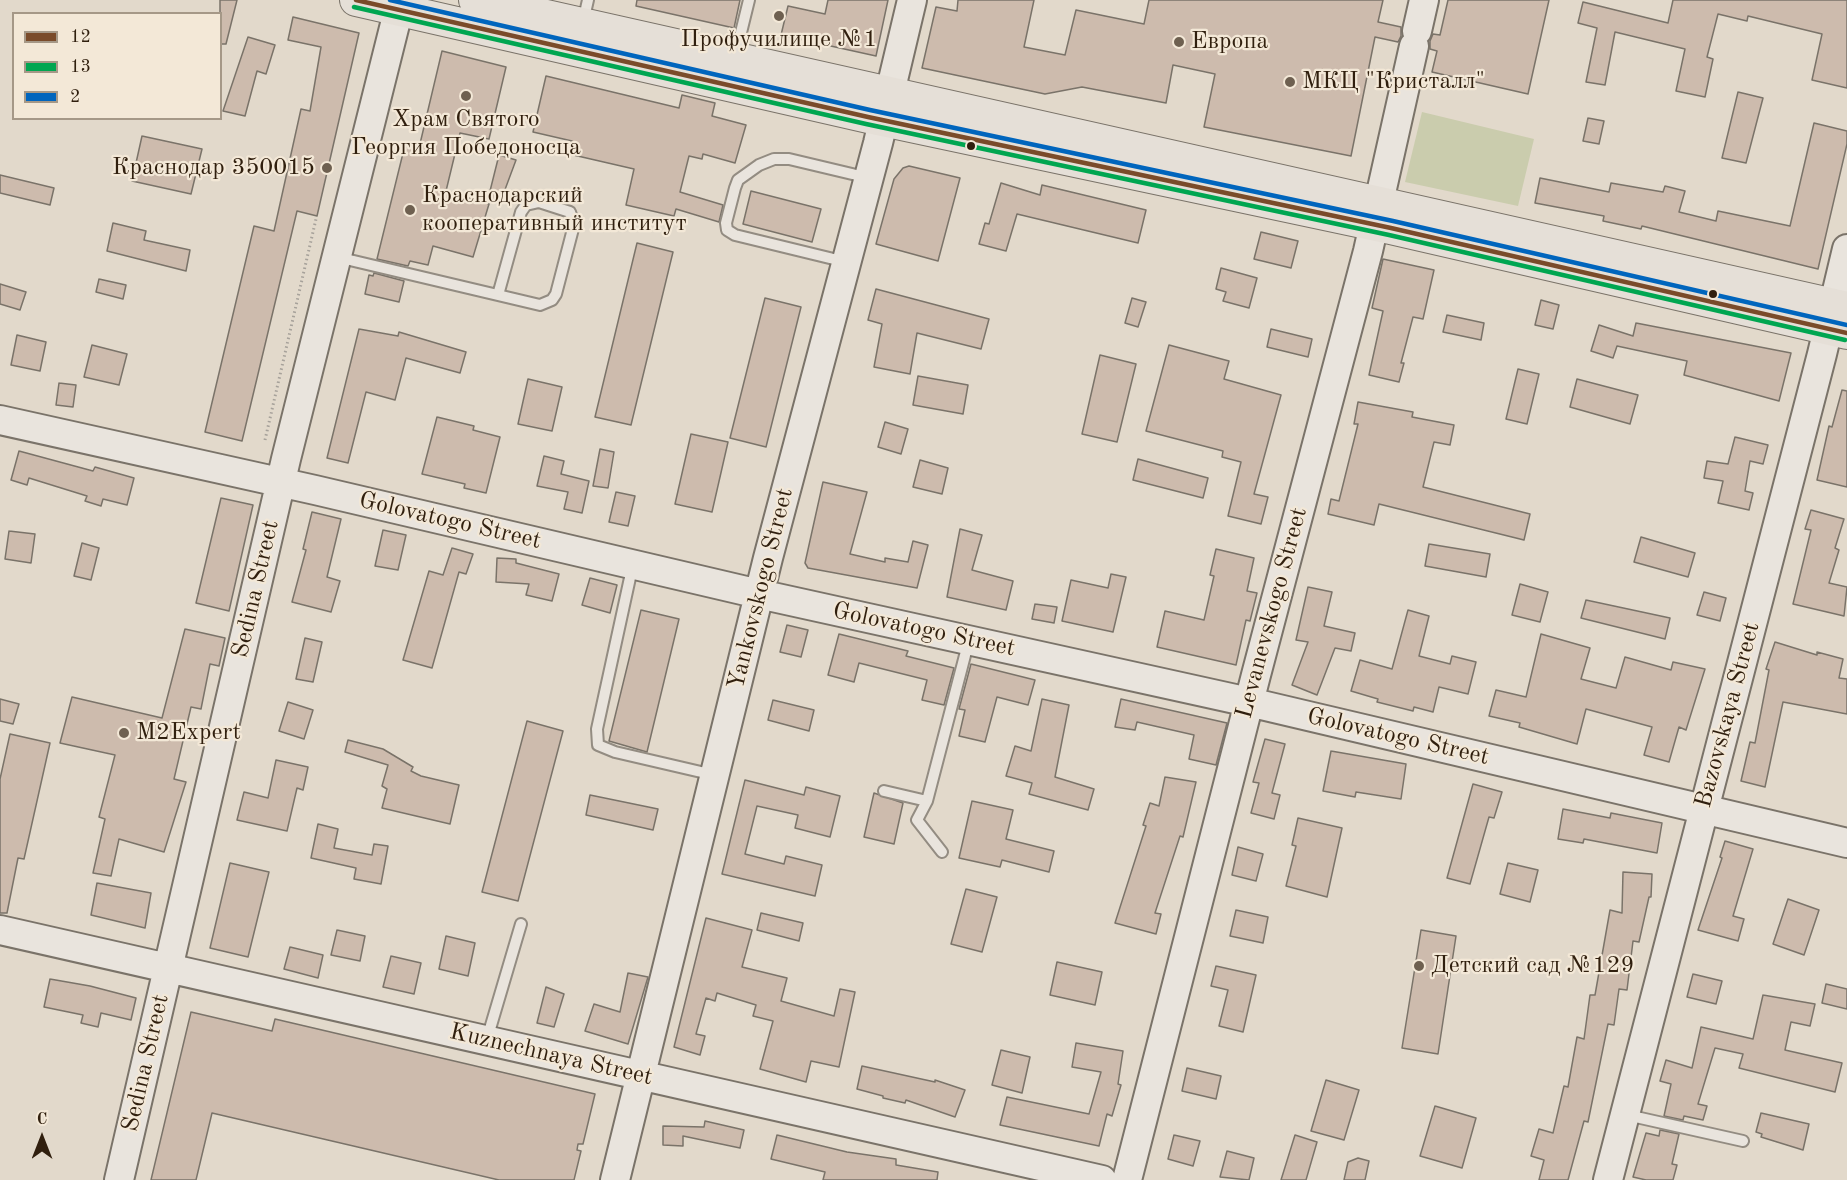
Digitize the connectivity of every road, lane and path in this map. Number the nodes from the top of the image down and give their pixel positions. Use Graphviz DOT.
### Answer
graph roads {
  1 [pos="356,0"];
  2 [pos="475,0"];
  3 [pos="749,0"];
  4 [pos="912,0"];
  5 [pos="1424,0"];
  6 [pos="403,5"];
  7 [pos="585,12"];
  8 [pos="735,60"];
  9 [pos="887,108"];
  10 [pos="869,178"];
  11 [pos="1377,213"];
  12 [pos="1847,249"];
  13 [pos="337,257"];
  14 [pos="847,262"];
  15 [pos="498,295"];
  16 [pos="1839,319"];
  17 [pos="0,420"];
  18 [pos="278,492"];
  19 [pos="633,564"];
  20 [pos="759,594"];
  21 [pos="969,640"];
  22 [pos="1249,702"];
  23 [pos="715,775"];
  24 [pos="884,791"];
  25 [pos="927,801"];
  26 [pos="1704,810"];
  27 [pos="1847,843"];
  28 [pos="942,852"];
  29 [pos="521,924"];
  30 [pos="0,930"];
  31 [pos="168,967"];
  32 [pos="486,1040"];
  33 [pos="640,1076"];
  34 [pos="1625,1115"];
  35 [pos="1743,1141"];
  36 [pos="118,1180"];
  37 [pos="615,1180"];
  38 [pos="1102,1180"];
  39 [pos="1127,1180"];
  40 [pos="1608,1180"];
  1 -- 6 [label="main road"];
  2 -- 7 [label="main road"];
  3 -- 8 [label="lane"];
  4 -- 9 [label="street, Yankovskogo Street"];
  5 -- 11 [label="street, Levanevskogo Street"];
  6 -- 9 [label="main road"];
  6 -- 13 [label="street, Sedina Street"];
  7 -- 8 [label="main road"];
  8 -- 9 [label="main road"];
  9 -- 10 [label="street, Yankovskogo Street"];
  9 -- 11 [label="main road"];
  10 -- 14 [label="street, Yankovskogo Street"];
  10 -- 14 [label="lane"];
  11 -- 16 [label="main road"];
  11 -- 22 [label="street, Levanevskogo Street"];
  12 -- 16 [label="street, Bazovskaya Street"];
  13 -- 15 [label="lane"];
  13 -- 18 [label="street, Sedina Street"];
  14 -- 20 [label="street, Yankovskogo Street"];
  15 -- 15 [label="lane"];
  16 -- 26 [label="street, Bazovskaya Street"];
  17 -- 18 [label="street, Golovatogo Street"];
  18 -- 19 [label="street, Golovatogo Street"];
  18 -- 31 [label="street, Sedina Street"];
  19 -- 20 [label="street, Golovatogo Street"];
  19 -- 23 [label="lane"];
  20 -- 21 [label="street, Golovatogo Street"];
  20 -- 23 [label="street, Yankovskogo Street"];
  21 -- 22 [label="street, Golovatogo Street"];
  21 -- 25 [label="lane"];
  22 -- 26 [label="street, Golovatogo Street"];
  22 -- 39 [label="street, Levanevskogo Street"];
  23 -- 33 [label="street, Yankovskogo Street"];
  24 -- 25 [label="lane"];
  25 -- 28 [label="lane"];
  26 -- 27 [label="street, Golovatogo Street"];
  26 -- 34 [label="street, Bazovskaya Street"];
  29 -- 32 [label="lane"];
  30 -- 31 [label="street, Kuznechnaya Street"];
  31 -- 32 [label="street, Kuznechnaya Street"];
  31 -- 36 [label="street, Sedina Street"];
  32 -- 33 [label="street, Kuznechnaya Street"];
  33 -- 37 [label="street, Yankovskogo Street"];
  33 -- 38 [label="street, Kuznechnaya Street"];
  34 -- 35 [label="lane"];
  34 -- 40 [label="street, Bazovskaya Street"];
}
